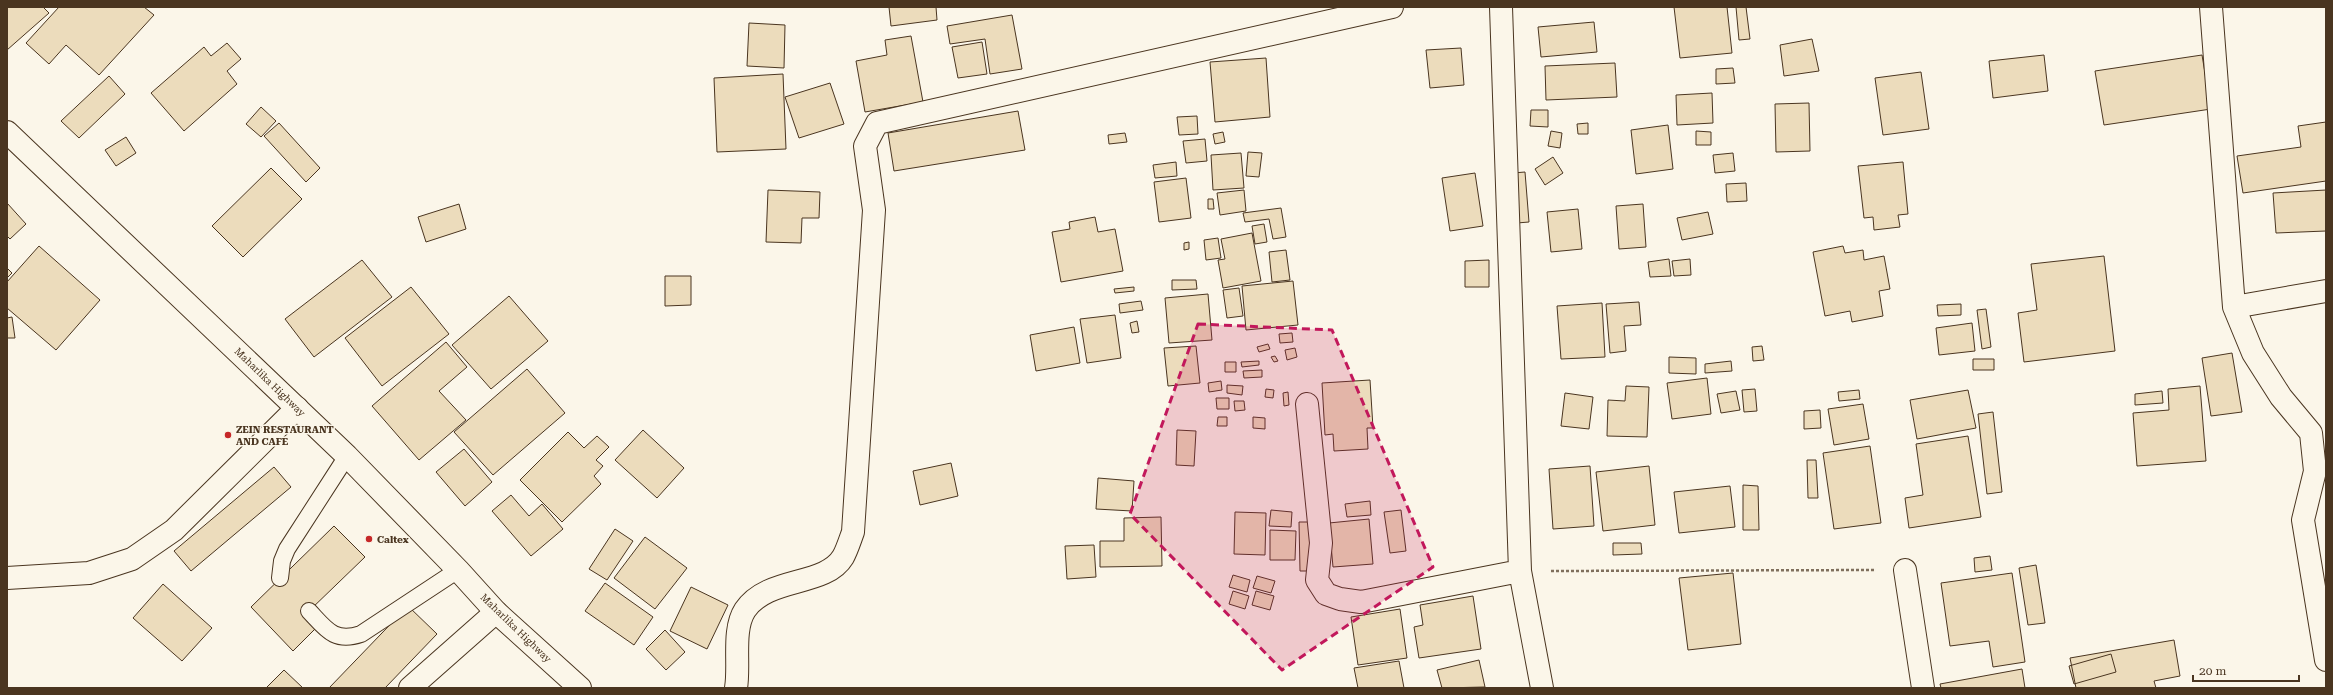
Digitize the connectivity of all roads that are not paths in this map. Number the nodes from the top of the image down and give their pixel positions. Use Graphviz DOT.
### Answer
graph roads {
  1 [pos="1392,7"];
  2 [pos="1501,7"];
  3 [pos="2211,7"];
  4 [pos="7,132"];
  5 [pos="2326,291"];
  6 [pos="2234,307"];
  7 [pos="1308,404"];
  8 [pos="298,408"];
  9 [pos="347,456"];
  10 [pos="458,570"];
  11 [pos="1905,570"];
  12 [pos="1520,571"];
  13 [pos="7,578"];
  14 [pos="280,578"];
  15 [pos="309,611"];
  16 [pos="496,612"];
  17 [pos="2326,660"];
  18 [pos="410,688"];
  19 [pos="580,688"];
  20 [pos="736,688"];
  21 [pos="1542,688"];
  22 [pos="1923,688"];
  1 -- 20 [label="street"];
  2 -- 12 [label="street"];
  3 -- 6 [label="street"];
  4 -- 8 [label="street, Maharlika Highway"];
  5 -- 6 [label="street"];
  6 -- 17 [label="street"];
  7 -- 12 [label="street"];
  8 -- 9 [label="street, Maharlika Highway"];
  8 -- 13 [label="street"];
  9 -- 10 [label="street, Maharlika Highway"];
  9 -- 14 [label="lane"];
  10 -- 15 [label="lane"];
  10 -- 16 [label="street, Maharlika Highway"];
  11 -- 22 [label="street"];
  12 -- 21 [label="street"];
  16 -- 18 [label="street"];
  16 -- 19 [label="street, Maharlika Highway"];
}
